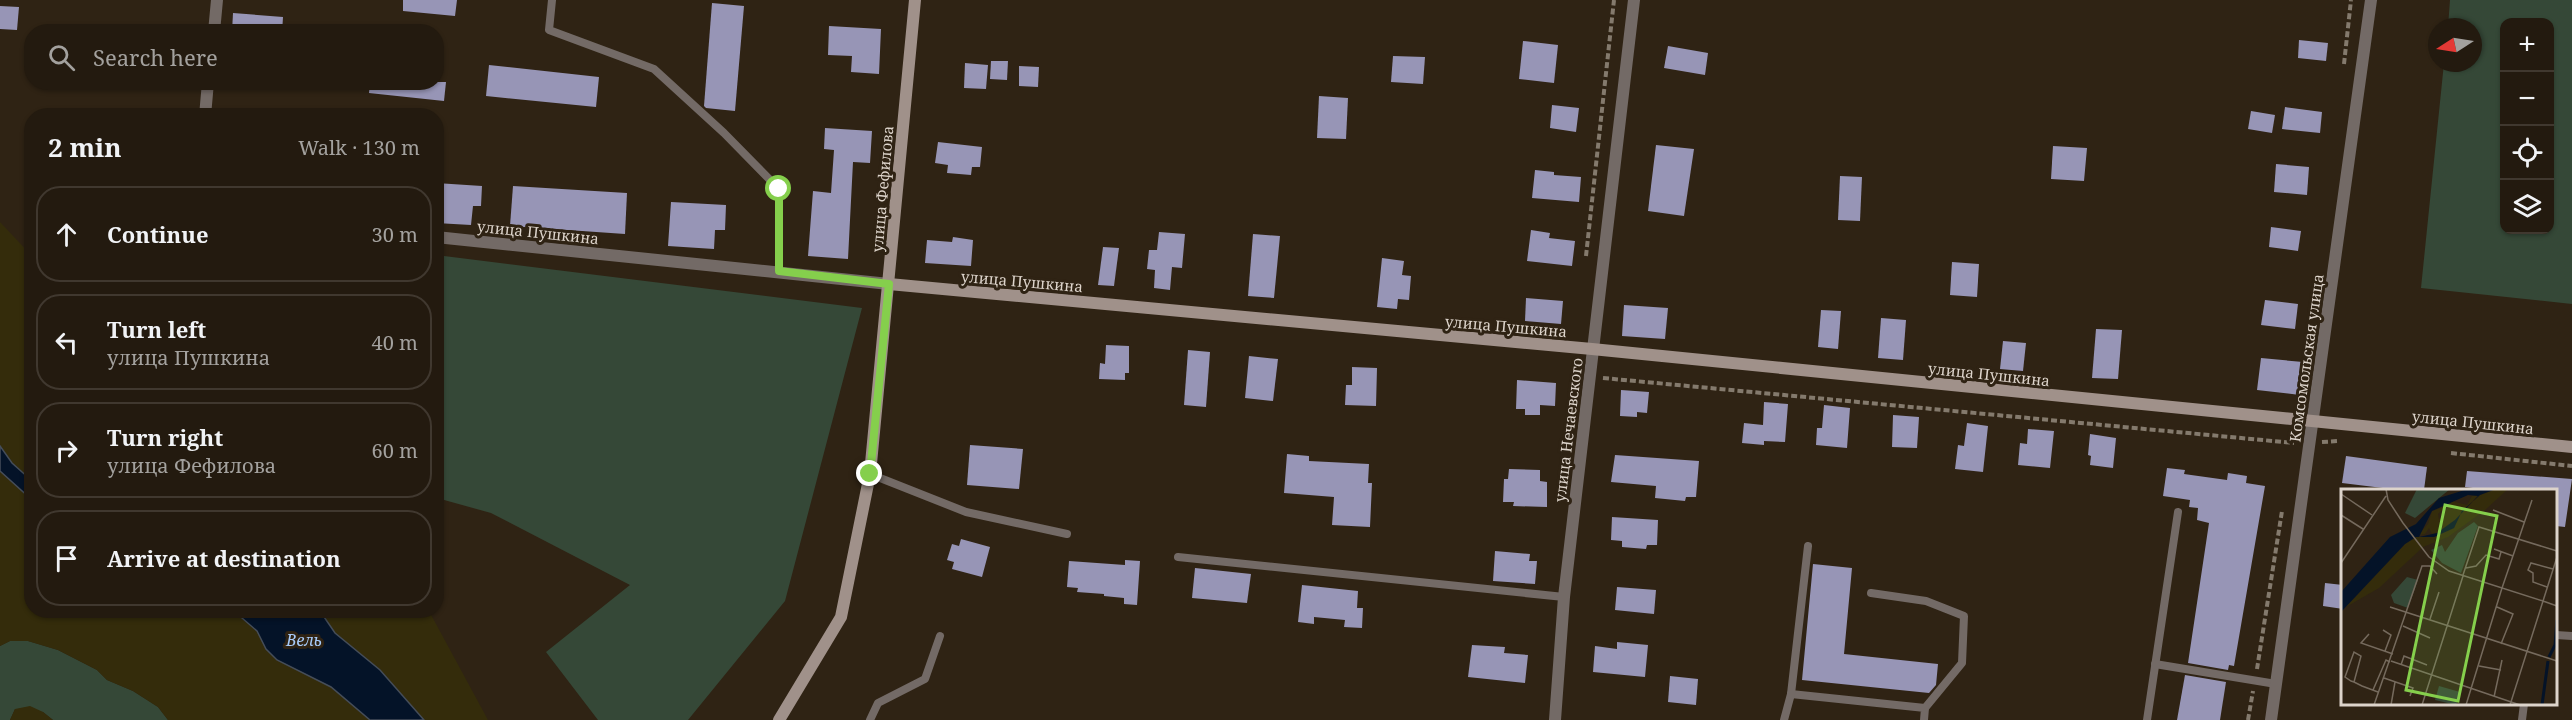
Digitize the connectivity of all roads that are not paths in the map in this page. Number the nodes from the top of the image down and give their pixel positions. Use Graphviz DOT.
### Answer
graph roads {
  1 [pos="217,0"];
  2 [pos="552,0"];
  3 [pos="915,0"];
  4 [pos="1634,0"];
  5 [pos="2371,0"];
  6 [pos="215,24"];
  7 [pos="207,90"];
  8 [pos="206,108"];
  9 [pos="444,238"];
  10 [pos="779,271"];
  11 [pos="889,284"];
  12 [pos="1592,349"];
  13 [pos="2312,421"];
  14 [pos="2572,447"];
  15 [pos="870,474"];
  16 [pos="2178,512"];
  17 [pos="1067,534"];
  18 [pos="1808,546"];
  19 [pos="1178,556"];
  20 [pos="1871,593"];
  21 [pos="1564,597"];
  22 [pos="2557,634"];
  23 [pos="940,636"];
  24 [pos="2572,636"];
  25 [pos="2155,664"];
  26 [pos="2276,684"];
  27 [pos="1791,694"];
  28 [pos="2524,705"];
  29 [pos="1925,708"];
  30 [pos="779,720"];
  31 [pos="870,720"];
  32 [pos="1555,720"];
  33 [pos="1784,720"];
  34 [pos="1924,720"];
  35 [pos="2147,720"];
  36 [pos="2271,720"];
  37 [pos="2522,720"];
  1 -- 6 [label="street"];
  2 -- 10 [label="lane"];
  3 -- 11 [label="main road, улица Фефилова"];
  4 -- 12 [label="street, улица Нечаевского"];
  5 -- 13 [label="street, Комсомольская улица"];
  7 -- 8 [label="street"];
  9 -- 10 [label="street, улица Пушкина"];
  10 -- 11 [label="street, улица Пушкина"];
  11 -- 12 [label="main road, улица Пушкина"];
  11 -- 15 [label="main road, улица Фефилова"];
  12 -- 13 [label="main road, улица Пушкина"];
  12 -- 21 [label="street, улица Нечаевского"];
  13 -- 14 [label="main road, улица Пушкина"];
  13 -- 26 [label="street, Комсомольская улица"];
  15 -- 17 [label="lane"];
  15 -- 30 [label="main road, улица Фефилова"];
  16 -- 25 [label="lane"];
  18 -- 27 [label="lane"];
  19 -- 21 [label="lane"];
  20 -- 29 [label="lane"];
  21 -- 32 [label="street, улица Нечаевского"];
  22 -- 24 [label="lane"];
  23 -- 31 [label="lane"];
  25 -- 26 [label="lane"];
  25 -- 35 [label="lane"];
  26 -- 36 [label="street, Комсомольская улица"];
  27 -- 29 [label="lane"];
  27 -- 33 [label="lane"];
  28 -- 37 [label="lane"];
  29 -- 34 [label="lane"];
}
